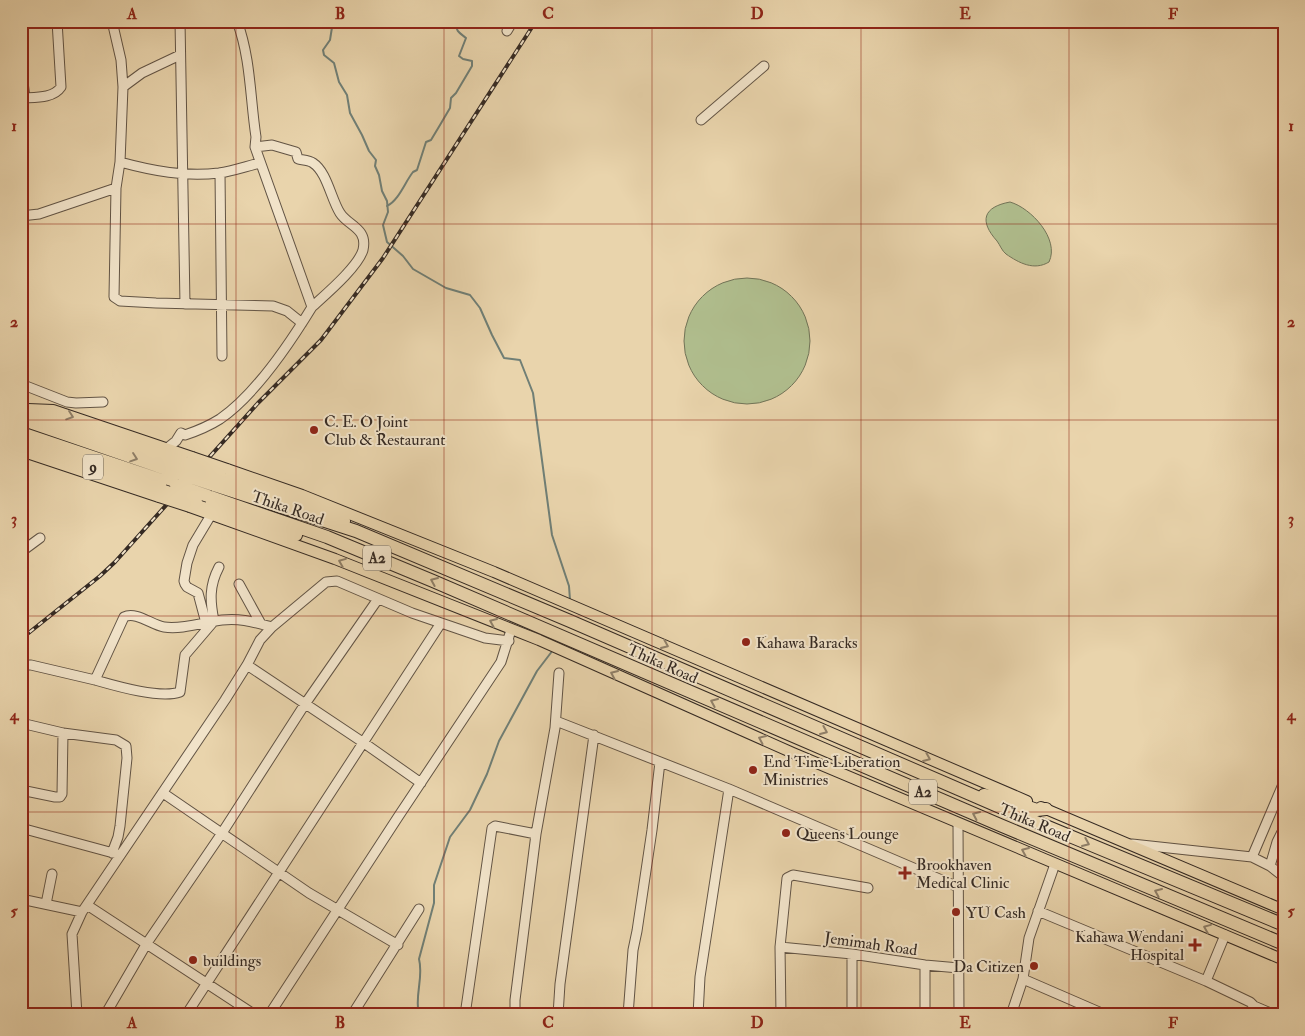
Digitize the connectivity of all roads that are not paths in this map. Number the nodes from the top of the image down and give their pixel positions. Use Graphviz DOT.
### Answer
graph roads {
  1 [pos="57,21"];
  2 [pos="112,21"];
  3 [pos="180,21"];
  4 [pos="237,21"];
  5 [pos="513,21"];
  6 [pos="507,31"];
  7 [pos="180,55"];
  8 [pos="21,66"];
  9 [pos="764,66"];
  10 [pos="123,87"];
  11 [pos="23,98"];
  12 [pos="701,120"];
  13 [pos="255,147"];
  14 [pos="120,162"];
  15 [pos="260,163"];
  16 [pos="220,173"];
  17 [pos="184,175"];
  18 [pos="116,188"];
  19 [pos="21,216"];
  20 [pos="185,304"];
  21 [pos="221,304"];
  22 [pos="312,307"];
  23 [pos="302,323"];
  24 [pos="222,356"];
  25 [pos="21,384"];
  26 [pos="103,402"];
  27 [pos="22,413"];
  28 [pos="21,433"];
  29 [pos="21,443"];
  30 [pos="166,450"];
  31 [pos="21,451"];
  32 [pos="184,470"];
  33 [pos="217,481"];
  34 [pos="162,494"];
  35 [pos="193,504"];
  36 [pos="211,515"];
  37 [pos="40,538"];
  38 [pos="338,542"];
  39 [pos="21,552"];
  40 [pos="219,567"];
  41 [pos="239,584"];
  42 [pos="378,599"];
  43 [pos="210,622"];
  44 [pos="440,623"];
  45 [pos="261,624"];
  46 [pos="272,627"];
  47 [pos="511,630"];
  48 [pos="541,634"];
  49 [pos="509,641"];
  50 [pos="21,665"];
  51 [pos="247,665"];
  52 [pos="559,673"];
  53 [pos="95,680"];
  54 [pos="305,704"];
  55 [pos="556,721"];
  56 [pos="21,723"];
  57 [pos="63,733"];
  58 [pos="594,735"];
  59 [pos="364,743"];
  60 [pos="660,762"];
  61 [pos="1284,782"];
  62 [pos="422,783"];
  63 [pos="21,790"];
  64 [pos="730,790"];
  65 [pos="163,794"];
  66 [pos="969,794"];
  67 [pos="1046,809"];
  68 [pos="21,813"];
  69 [pos="958,823"];
  70 [pos="21,828"];
  71 [pos="1284,828"];
  72 [pos="222,833"];
  73 [pos="536,834"];
  74 [pos="1126,843"];
  75 [pos="116,854"];
  76 [pos="1252,857"];
  77 [pos="1056,864"];
  78 [pos="1270,866"];
  79 [pos="279,873"];
  80 [pos="52,874"];
  81 [pos="1284,877"];
  82 [pos="958,887"];
  83 [pos="868,888"];
  84 [pos="21,899"];
  85 [pos="46,904"];
  86 [pos="84,908"];
  87 [pos="420,909"];
  88 [pos="339,910"];
  89 [pos="1284,910"];
  90 [pos="1038,911"];
  91 [pos="1284,926"];
  92 [pos="1225,936"];
  93 [pos="147,943"];
  94 [pos="1284,944"];
  95 [pos="398,945"];
  96 [pos="780,947"];
  97 [pos="852,954"];
  98 [pos="1284,960"];
  99 [pos="925,965"];
  100 [pos="959,968"];
  101 [pos="1023,979"];
  102 [pos="1206,981"];
  103 [pos="207,983"];
  104 [pos="1253,1011"];
  105 [pos="465,1013"];
  106 [pos="77,1015"];
  107 [pos="105,1015"];
  108 [pos="186,1015"];
  109 [pos="255,1015"];
  110 [pos="269,1015"];
  111 [pos="352,1015"];
  112 [pos="480,1015"];
  113 [pos="515,1015"];
  114 [pos="558,1015"];
  115 [pos="628,1015"];
  116 [pos="698,1015"];
  117 [pos="781,1015"];
  118 [pos="852,1015"];
  119 [pos="925,1015"];
  120 [pos="959,1015"];
  121 [pos="1011,1015"];
  122 [pos="1106,1015"];
  123 [pos="1275,1015"];
  1 -- 11 [label="street"];
  2 -- 10 [label="street"];
  3 -- 7 [label="street"];
  4 -- 13 [label="street"];
  5 -- 6 [label="street"];
  7 -- 10 [label="street"];
  7 -- 17 [label="street"];
  8 -- 11 [label="street"];
  9 -- 12 [label="street"];
  10 -- 14 [label="street"];
  13 -- 15 [label="street"];
  13 -- 22 [label="street"];
  14 -- 17 [label="street"];
  14 -- 18 [label="street"];
  15 -- 16 [label="street"];
  15 -- 22 [label="street"];
  16 -- 17 [label="street"];
  16 -- 21 [label="street"];
  17 -- 20 [label="street"];
  18 -- 19 [label="street"];
  18 -- 20 [label="street"];
  20 -- 21 [label="street"];
  21 -- 23 [label="street"];
  21 -- 24 [label="street"];
  22 -- 23 [label="street"];
  23 -- 30 [label="street"];
  25 -- 26 [label="street"];
  27 -- 30 [label="main road, Thika Road, one-way"];
  27 -- 32 [label="highway, Thika Road / A2, one-way"];
  28 -- 32 [label="highway, Thika Road / A2"];
  29 -- 34 [label="highway, 9"];
  30 -- 32 [label="main road, Thika Road"];
  31 -- 34 [label="main road"];
  32 -- 33 [label="highway, Thika Road / A2, bridge"];
  32 -- 33 [label="main road, Thika Road, bridge"];
  33 -- 38 [label="highway, Thika Road / A2"];
  33 -- 66 [label="highway, Thika Road / A2, one-way"];
  33 -- 67 [label="main road, Thika Road, one-way"];
  34 -- 35 [label="highway, 9, bridge"];
  35 -- 36 [label="main road, Thika Road"];
  35 -- 38 [label="highway, 9"];
  36 -- 43 [label="street"];
  47 -- 36 [label="main road, Thika Road, one-way"];
  37 -- 39 [label="street"];
  48 -- 38 [label="highway, Thika Road / A2, one-way"];
  40 -- 43 [label="street"];
  41 -- 45 [label="street"];
  42 -- 44 [label="street"];
  42 -- 46 [label="street"];
  42 -- 54 [label="street"];
  43 -- 45 [label="street"];
  43 -- 53 [label="street"];
  43 -- 53 [label="street"];
  44 -- 49 [label="street"];
  44 -- 59 [label="street"];
  45 -- 46 [label="street"];
  46 -- 51 [label="street"];
  47 -- 48 [label="main road, Thika Road"];
  47 -- 49 [label="street"];
  69 -- 48 [label="main road, Thika Road, one-way"];
  94 -- 48 [label="highway, Thika Road / A2, one-way"];
  49 -- 62 [label="street"];
  50 -- 53 [label="street"];
  51 -- 54 [label="street"];
  51 -- 65 [label="street"];
  52 -- 55 [label="street"];
  54 -- 59 [label="street"];
  54 -- 72 [label="street"];
  55 -- 58 [label="street"];
  55 -- 73 [label="street"];
  56 -- 57 [label="street"];
  57 -- 63 [label="street"];
  57 -- 75 [label="street"];
  58 -- 60 [label="street"];
  58 -- 114 [label="street"];
  59 -- 62 [label="street"];
  59 -- 79 [label="street"];
  60 -- 64 [label="street"];
  60 -- 115 [label="street"];
  61 -- 76 [label="street"];
  62 -- 88 [label="street"];
  63 -- 68 [label="street"];
  64 -- 82 [label="street"];
  64 -- 116 [label="street"];
  65 -- 72 [label="street"];
  65 -- 75 [label="street"];
  66 -- 67 [label="highway"];
  66 -- 91 [label="highway, Thika Road / A2, one-way"];
  67 -- 74 [label="main road, Thika Road"];
  77 -- 69 [label="main road, Thika Road, one-way"];
  69 -- 82 [label="street"];
  70 -- 75 [label="street"];
  71 -- 78 [label="street"];
  72 -- 79 [label="street"];
  72 -- 93 [label="street"];
  73 -- 105 [label="street"];
  73 -- 113 [label="street"];
  74 -- 76 [label="street"];
  74 -- 89 [label="main road, Thika Road"];
  75 -- 86 [label="street"];
  76 -- 78 [label="street"];
  77 -- 90 [label="street"];
  92 -- 77 [label="main road, Thika Road, one-way"];
  78 -- 81 [label="street"];
  79 -- 88 [label="street"];
  79 -- 103 [label="street"];
  80 -- 85 [label="street"];
  82 -- 100 [label="street"];
  83 -- 96 [label="street"];
  84 -- 85 [label="street"];
  85 -- 86 [label="street"];
  86 -- 93 [label="street"];
  86 -- 106 [label="street"];
  87 -- 95 [label="street"];
  88 -- 95 [label="street"];
  88 -- 110 [label="street"];
  90 -- 101 [label="street"];
  90 -- 102 [label="street"];
  92 -- 98 [label="main road, Thika Road"];
  92 -- 102 [label="street"];
  93 -- 103 [label="street"];
  93 -- 107 [label="street"];
  95 -- 111 [label="street"];
  96 -- 97 [label="street, Jemimah Road"];
  96 -- 117 [label="street"];
  97 -- 99 [label="street, Jemimah Road"];
  97 -- 118 [label="street"];
  99 -- 100 [label="street, Jemimah Road"];
  99 -- 119 [label="street"];
  100 -- 120 [label="street"];
  101 -- 121 [label="street"];
  101 -- 122 [label="street"];
  102 -- 104 [label="street"];
  103 -- 108 [label="street"];
  103 -- 109 [label="street"];
  104 -- 123 [label="street"];
  105 -- 112 [label="street"];
}
